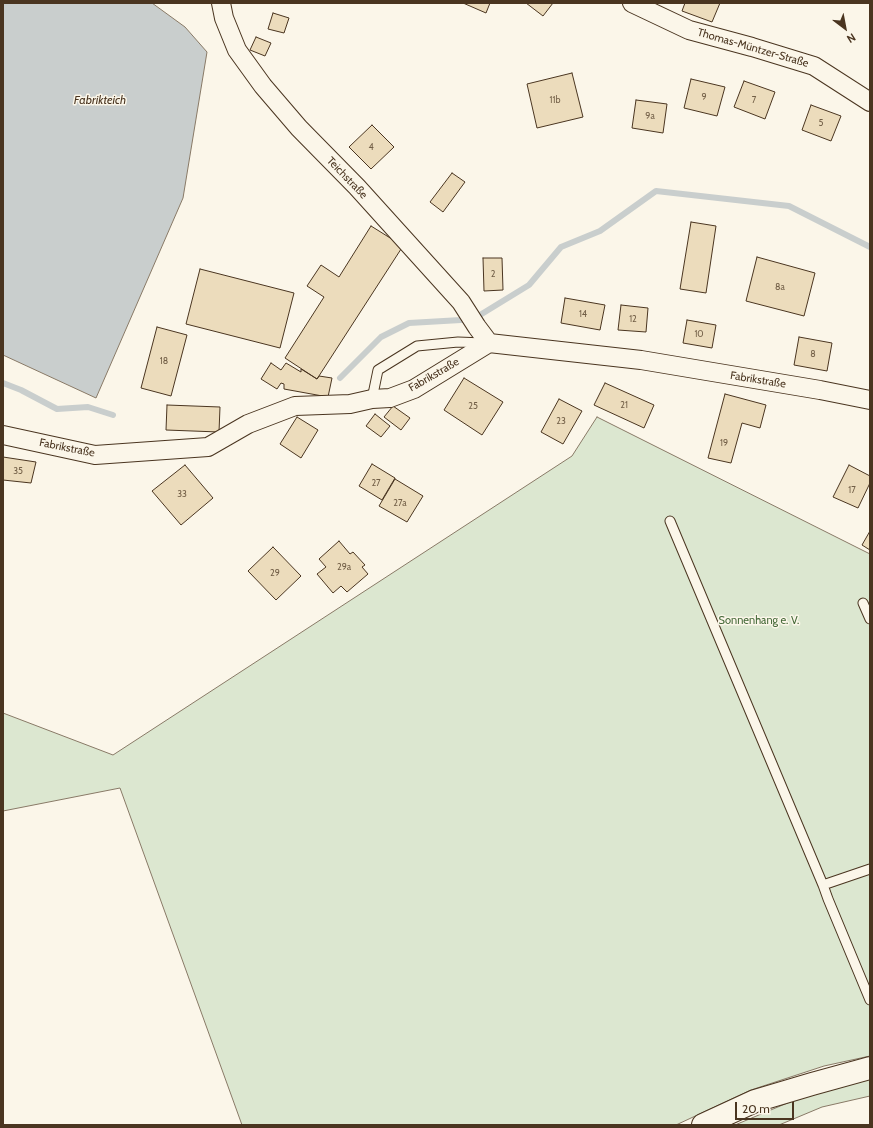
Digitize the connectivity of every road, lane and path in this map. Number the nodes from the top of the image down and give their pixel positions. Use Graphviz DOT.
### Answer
graph roads {
  1 [pos="221,3"];
  2 [pos="632,3"];
  3 [pos="870,102"];
  4 [pos="489,343"];
  5 [pos="372,399"];
  6 [pos="870,400"];
  7 [pos="3,435"];
  8 [pos="670,521"];
  9 [pos="863,603"];
  10 [pos="870,619"];
  11 [pos="870,869"];
  12 [pos="823,886"];
  13 [pos="870,1000"];
  14 [pos="870,1068"];
  15 [pos="703,1125"];
  1 -- 4 [label="street, Teichstraße"];
  2 -- 3 [label="street, Thomas-Müntzer-Straße"];
  4 -- 5 [label="street, Fabrikstraße"];
  4 -- 5 [label="lane"];
  4 -- 6 [label="street, Fabrikstraße"];
  5 -- 7 [label="street, Fabrikstraße"];
  8 -- 12 [label="lane"];
  9 -- 10 [label="lane"];
  11 -- 12 [label="lane"];
  12 -- 13 [label="lane"];
  14 -- 15 [label="street"];
}
